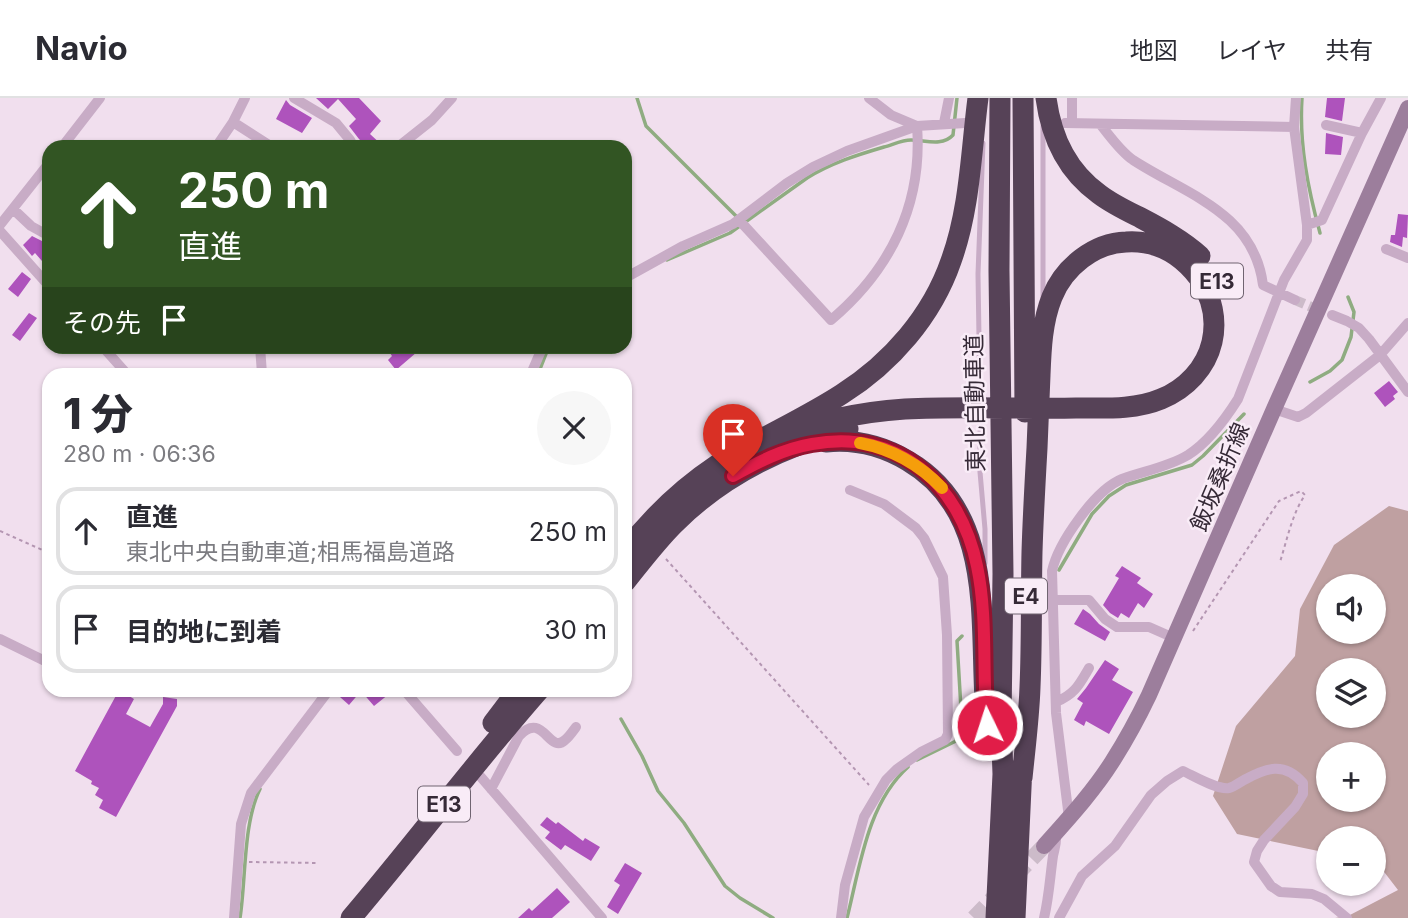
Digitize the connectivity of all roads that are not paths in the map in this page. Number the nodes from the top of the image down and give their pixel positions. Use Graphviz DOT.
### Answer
graph roads {
  1 [pos="100,98"];
  2 [pos="245,98"];
  3 [pos="294,98"];
  4 [pos="452,98"];
  5 [pos="869,98"];
  6 [pos="949,98"];
  7 [pos="980,98"];
  8 [pos="1000,98"];
  9 [pos="1023,98"];
  10 [pos="1045,98"];
  11 [pos="1072,98"];
  12 [pos="1296,98"];
  13 [pos="1381,98"];
  14 [pos="1408,111"];
  15 [pos="233,122"];
  16 [pos="1100,124"];
  17 [pos="1326,125"];
  18 [pos="983,126"];
  19 [pos="1294,127"];
  20 [pos="1362,133"];
  21 [pos="918,137"];
  22 [pos="983,139"];
  23 [pos="67,140"];
  24 [pos="221,140"];
  25 [pos="261,140"];
  26 [pos="350,140"];
  27 [pos="407,140"];
  28 [pos="42,172"];
  29 [pos="13,209"];
  30 [pos="742,223"];
  31 [pos="0,225"];
  32 [pos="1307,225"];
  33 [pos="0,231"];
  34 [pos="42,232"];
  35 [pos="1386,249"];
  36 [pos="1408,258"];
  37 [pos="632,274"];
  38 [pos="42,278"];
  39 [pos="1280,294"];
  40 [pos="1295,300"];
  41 [pos="1332,315"];
  42 [pos="1408,323"];
  43 [pos="1043,332"];
  44 [pos="109,354"];
  45 [pos="1380,355"];
  46 [pos="122,368"];
  47 [pos="1408,392"];
  48 [pos="1273,409"];
  49 [pos="946,415"];
  50 [pos="1064,415"];
  51 [pos="762,439"];
  52 [pos="781,452"];
  53 [pos="850,490"];
  54 [pos="632,544"];
  55 [pos="632,573"];
  56 [pos="1054,600"];
  57 [pos="982,612"];
  58 [pos="0,639"];
  59 [pos="1181,639"];
  60 [pos="42,660"];
  61 [pos="1089,668"];
  62 [pos="323,697"];
  63 [pos="410,697"];
  64 [pos="513,697"];
  65 [pos="533,697"];
  66 [pos="1056,702"];
  67 [pos="576,727"];
  68 [pos="457,751"];
  69 [pos="480,776"];
  70 [pos="1022,778"];
  71 [pos="491,789"];
  72 [pos="1069,818"];
  73 [pos="1056,833"];
  74 [pos="1044,846"];
  75 [pos="1000,851"];
  76 [pos="233,918"];
  77 [pos="337,918"];
  78 [pos="351,918"];
  79 [pos="602,918"];
  80 [pos="841,918"];
  81 [pos="996,918"];
  82 [pos="1015,918"];
  83 [pos="1044,918"];
  84 [pos="1059,918"];
  85 [pos="1347,918"];
  1 -- 23 [label="street"];
  2 -- 15 [label="street"];
  3 -- 26 [label="street"];
  4 -- 27 [label="street"];
  5 -- 21 [label="street"];
  6 -- 21 [label="street"];
  7 -- 18 [label="lane"];
  7 -- 51 [label="highway"];
  8 -- 75 [label="highway, 東北自動車道 / E4"];
  9 -- 70 [label="highway, E4"];
  10 -- 43 [label="lane"];
  10 -- 50 [label="highway, E13"];
  11 -- 16 [label="street"];
  12 -- 19 [label="street"];
  13 -- 20 [label="street"];
  14 -- 48 [label="main road, 飯坂桑折線"];
  15 -- 24 [label="street"];
  15 -- 25 [label="street"];
  16 -- 19 [label="street"];
  16 -- 39 [label="street"];
  17 -- 20 [label="street"];
  19 -- 32 [label="street"];
  20 -- 32 [label="street"];
  21 -- 30 [label="street"];
  21 -- 30 [label="street"];
  22 -- 57 [label="lane"];
  28 -- 29 [label="street"];
  29 -- 31 [label="street"];
  29 -- 34 [label="street"];
  30 -- 37 [label="street"];
  32 -- 39 [label="street"];
  33 -- 38 [label="street"];
  35 -- 36 [label="street"];
  39 -- 40 [label="street"];
  39 -- 56 [label="street"];
  41 -- 45 [label="street"];
  42 -- 45 [label="street"];
  43 -- 50 [label="highway"];
  43 -- 70 [label="highway"];
  44 -- 46 [label="street"];
  45 -- 47 [label="street"];
  45 -- 48 [label="street"];
  48 -- 59 [label="main road, 飯坂桑折線"];
  49 -- 50 [label="highway, E13"];
  49 -- 51 [label="highway"];
  49 -- 52 [label="highway, E13"];
  51 -- 54 [label="highway"];
  52 -- 55 [label="highway, E13"];
  52 -- 57 [label="highway"];
  53 -- 80 [label="street"];
  56 -- 59 [label="street"];
  56 -- 66 [label="street"];
  57 -- 75 [label="highway"];
  58 -- 60 [label="street"];
  59 -- 72 [label="main road, 飯坂桑折線"];
  61 -- 66 [label="street"];
  62 -- 76 [label="street"];
  63 -- 68 [label="street"];
  64 -- 77 [label="highway, E13"];
  65 -- 78 [label="highway, E13"];
  66 -- 72 [label="street"];
  67 -- 71 [label="street"];
  69 -- 71 [label="street"];
  70 -- 82 [label="highway, E4"];
  71 -- 79 [label="street"];
  72 -- 73 [label="main road, 飯坂桑折線"];
  73 -- 74 [label="main road, 飯坂桑折線"];
  73 -- 83 [label="street"];
  75 -- 81 [label="highway, 東北自動車道 / E4"];
  84 -- 85 [label="street"];
}
